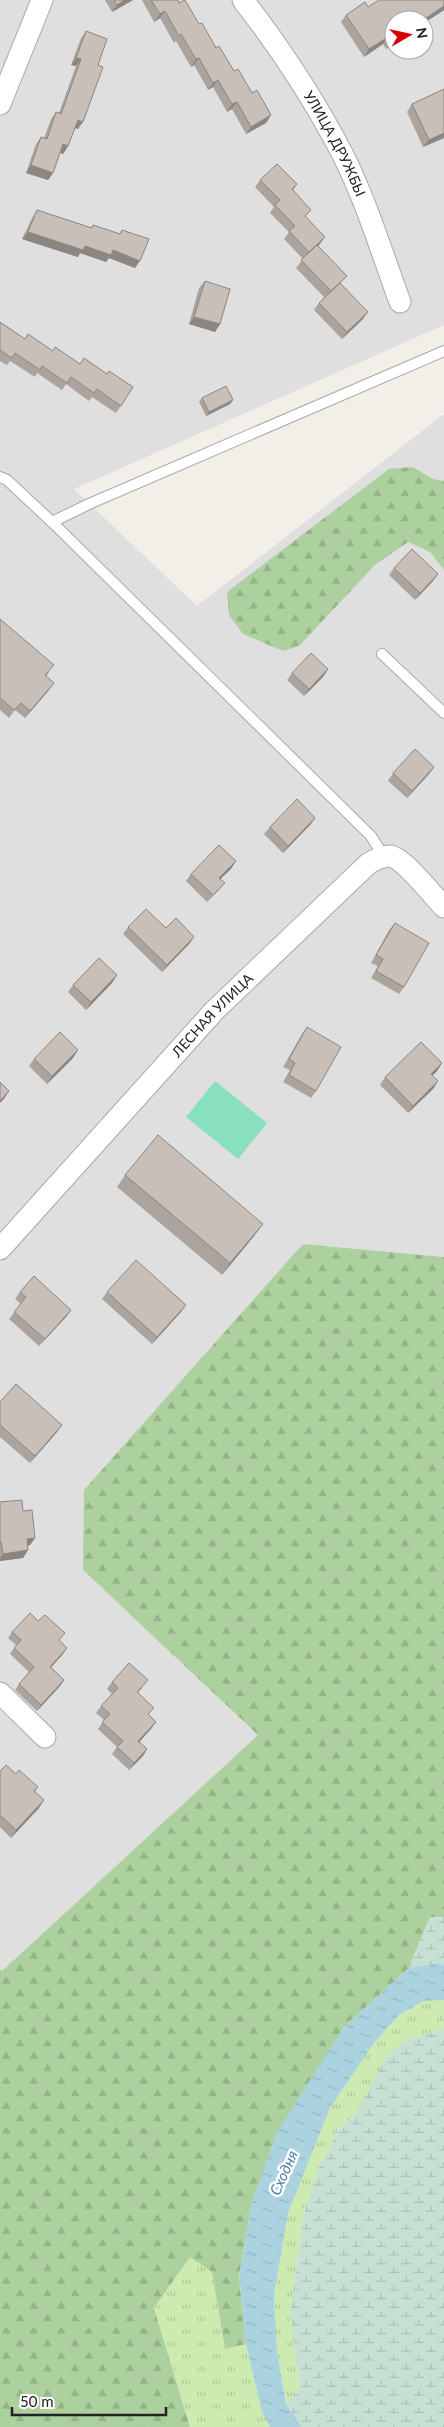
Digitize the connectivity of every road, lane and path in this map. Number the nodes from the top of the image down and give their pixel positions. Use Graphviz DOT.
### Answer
graph roads {
  1 [pos="42,0"];
  2 [pos="243,0"];
  3 [pos="0,104"];
  4 [pos="400,302"];
  5 [pos="444,352"];
  6 [pos="0,477"];
  7 [pos="52,522"];
  8 [pos="382,654"];
  9 [pos="444,712"];
  10 [pos="384,857"];
  11 [pos="444,907"];
  12 [pos="0,1249"];
  13 [pos="0,1693"];
  14 [pos="45,1737"];
  1 -- 3 [label="street"];
  2 -- 4 [label="street, УЛИЦА ДРУЖБЫ"];
  5 -- 7 [label="lane"];
  6 -- 7 [label="lane"];
  7 -- 10 [label="lane"];
  8 -- 9 [label="lane"];
  10 -- 11 [label="street"];
  10 -- 12 [label="street, ЛЕСНАЯ УЛИЦА"];
  13 -- 14 [label="street"];
}
